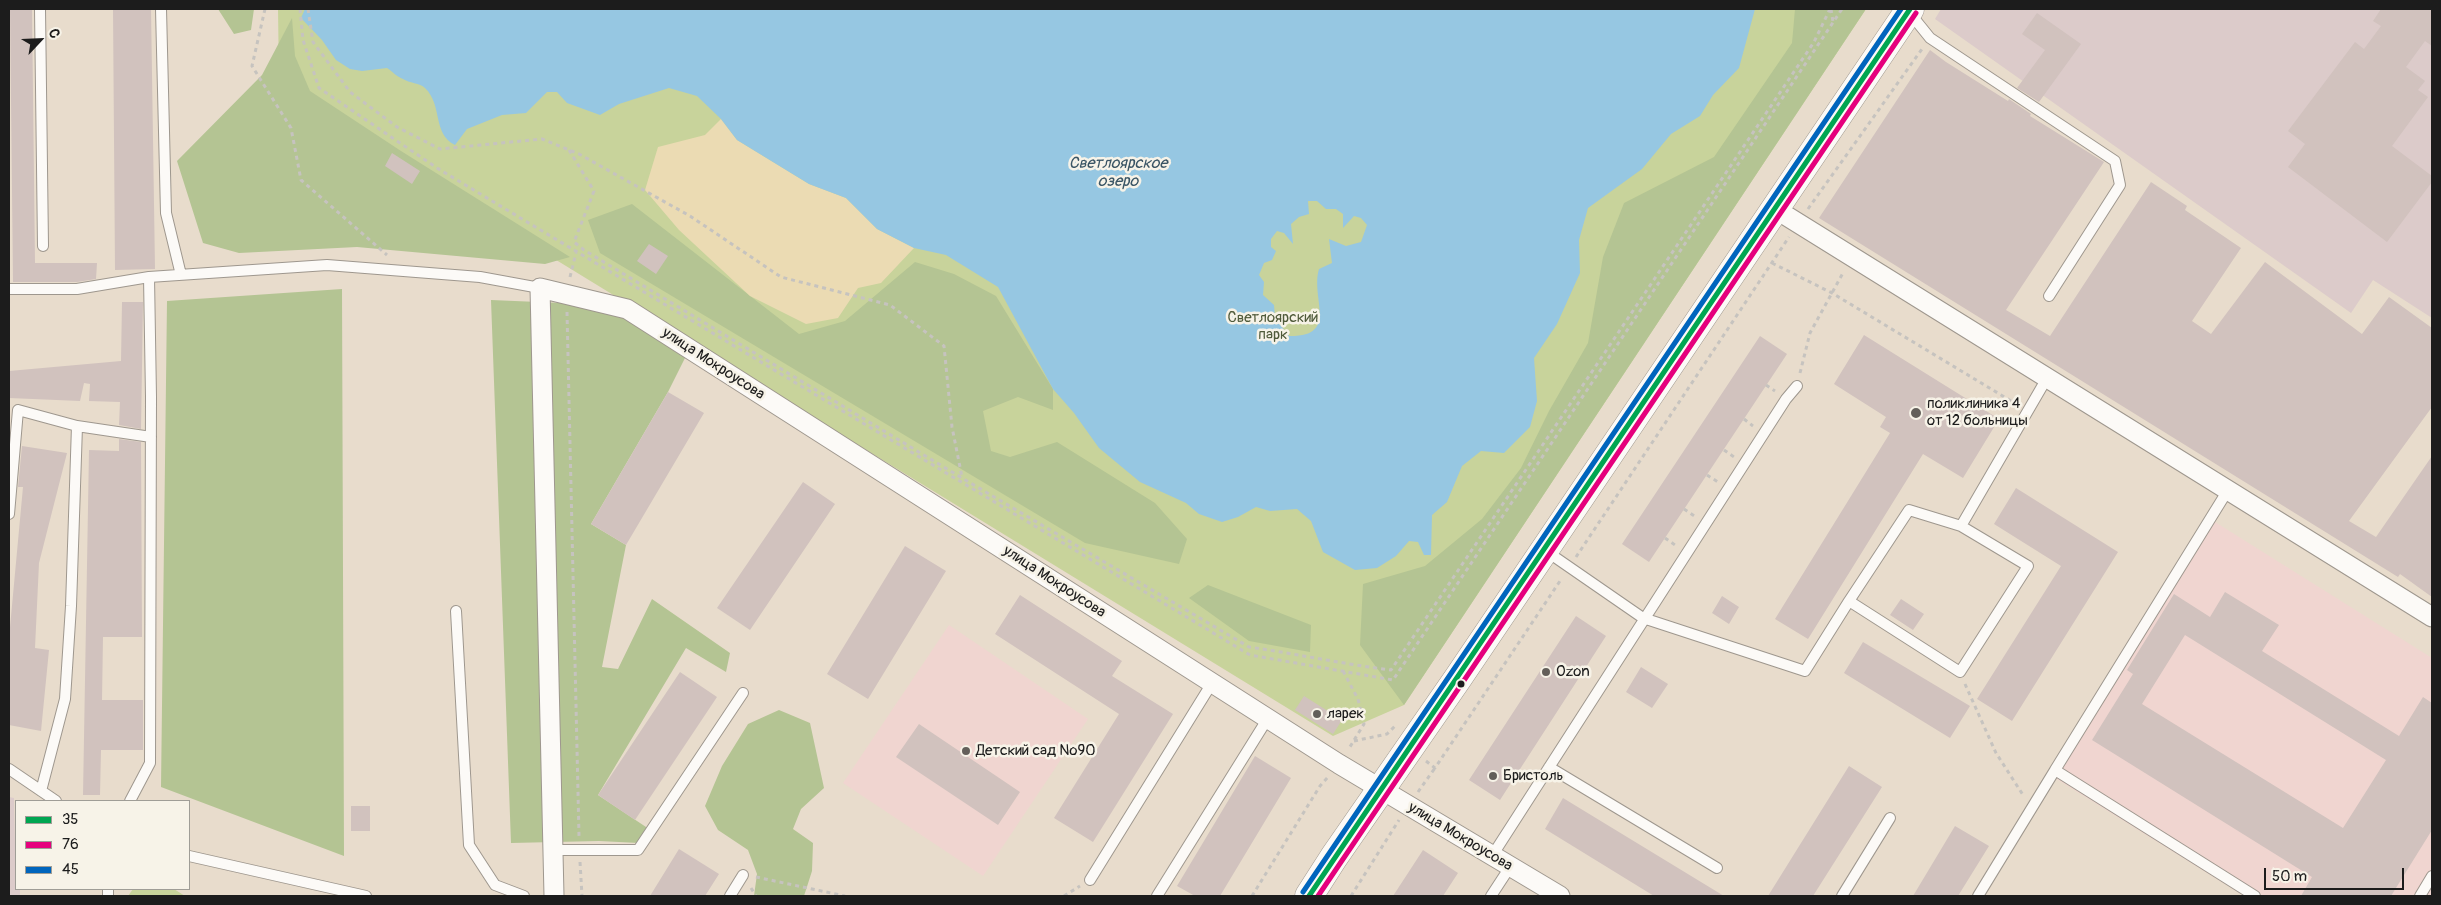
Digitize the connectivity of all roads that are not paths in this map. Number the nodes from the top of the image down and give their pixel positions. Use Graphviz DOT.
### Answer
graph roads {
  1 [pos="40,9"];
  2 [pos="161,9"];
  3 [pos="1910,10"];
  4 [pos="1788,216"];
  5 [pos="43,246"];
  6 [pos="181,275"];
  7 [pos="150,277"];
  8 [pos="540,288"];
  9 [pos="9,289"];
  10 [pos="2050,296"];
  11 [pos="2047,378"];
  12 [pos="1797,386"];
  13 [pos="13,410"];
  14 [pos="77,426"];
  15 [pos="151,437"];
  16 [pos="2228,490"];
  17 [pos="9,514"];
  18 [pos="1960,526"];
  19 [pos="1545,551"];
  20 [pos="1849,601"];
  21 [pos="456,611"];
  22 [pos="2432,617"];
  23 [pos="1644,618"];
  24 [pos="1212,682"];
  25 [pos="743,693"];
  26 [pos="1268,718"];
  27 [pos="1549,768"];
  28 [pos="9,769"];
  29 [pos="2055,770"];
  30 [pos="1380,790"];
  31 [pos="41,791"];
  32 [pos="54,800"];
  33 [pos="131,800"];
  34 [pos="1890,818"];
  35 [pos="553,850"];
  36 [pos="190,856"];
  37 [pos="1492,856"];
  38 [pos="1510,866"];
  39 [pos="1717,868"];
  40 [pos="743,875"];
  41 [pos="2432,876"];
  42 [pos="1090,880"];
  43 [pos="366,896"];
  44 [pos="524,896"];
  45 [pos="554,896"];
  46 [pos="730,896"];
  47 [pos="1157,896"];
  48 [pos="1310,896"];
  49 [pos="1491,896"];
  50 [pos="1560,896"];
  51 [pos="1842,896"];
  52 [pos="1978,896"];
  53 [pos="2255,896"];
  54 [pos="2420,896"];
  1 -- 5 [label="lane"];
  2 -- 6 [label="lane"];
  3 -- 4 [label="main road"];
  3 -- 10 [label="lane"];
  4 -- 11 [label="street"];
  4 -- 19 [label="main road"];
  6 -- 7 [label="lane"];
  6 -- 8 [label="lane"];
  7 -- 9 [label="lane"];
  7 -- 15 [label="lane"];
  8 -- 24 [label="street, улица Мокроусова"];
  8 -- 35 [label="street"];
  11 -- 16 [label="street"];
  11 -- 18 [label="lane"];
  12 -- 23 [label="lane"];
  13 -- 14 [label="lane"];
  13 -- 17 [label="lane"];
  14 -- 15 [label="lane"];
  14 -- 31 [label="lane"];
  15 -- 33 [label="lane"];
  16 -- 22 [label="street"];
  16 -- 29 [label="lane"];
  18 -- 20 [label="lane"];
  18 -- 20 [label="lane"];
  19 -- 23 [label="lane"];
  19 -- 30 [label="main road"];
  20 -- 23 [label="lane"];
  21 -- 44 [label="lane"];
  23 -- 27 [label="lane"];
  24 -- 26 [label="street, улица Мокроусова"];
  24 -- 42 [label="lane"];
  25 -- 35 [label="lane"];
  26 -- 30 [label="street, улица Мокроусова"];
  26 -- 47 [label="lane"];
  27 -- 37 [label="lane"];
  27 -- 39 [label="lane"];
  28 -- 31 [label="lane"];
  29 -- 52 [label="lane"];
  29 -- 53 [label="lane"];
  30 -- 37 [label="street, улица Мокроусова"];
  30 -- 48 [label="main road"];
  31 -- 32 [label="lane"];
  34 -- 51 [label="lane"];
  35 -- 45 [label="street"];
  36 -- 43 [label="lane"];
  37 -- 38 [label="street, улица Мокроусова"];
  38 -- 49 [label="lane"];
  38 -- 50 [label="street, улица Мокроусова"];
  40 -- 46 [label="lane"];
  41 -- 54 [label="lane"];
}
